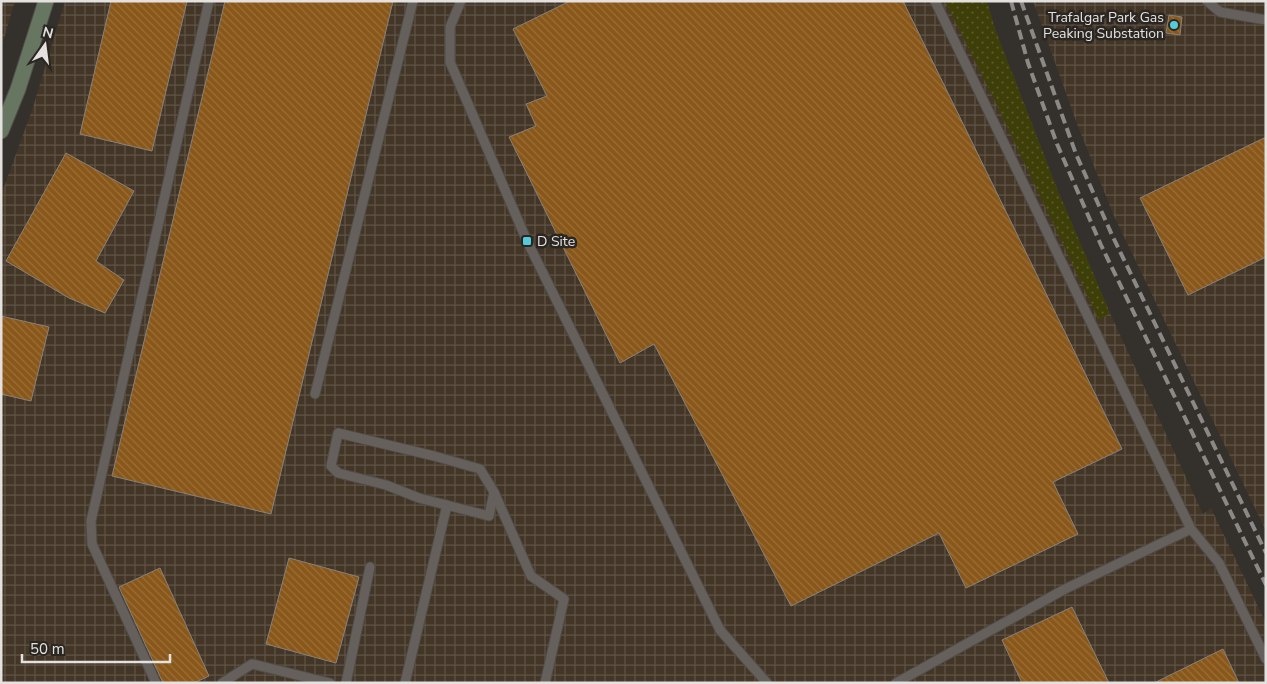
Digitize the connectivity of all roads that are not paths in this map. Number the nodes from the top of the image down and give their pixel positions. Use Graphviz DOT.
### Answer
graph roads {
  1 [pos="46,1"];
  2 [pos="209,1"];
  3 [pos="413,1"];
  4 [pos="461,1"];
  5 [pos="935,1"];
  6 [pos="1206,1"];
  7 [pos="1266,20"];
  8 [pos="1,131"];
  9 [pos="315,394"];
  10 [pos="494,492"];
  11 [pos="447,504"];
  12 [pos="1191,529"];
  13 [pos="370,566"];
  14 [pos="1266,659"];
  15 [pos="156,683"];
  16 [pos="222,683"];
  17 [pos="330,683"];
  18 [pos="346,683"];
  19 [pos="405,683"];
  20 [pos="545,683"];
  21 [pos="767,683"];
  22 [pos="896,683"];
  1 -- 8 [label="street"];
  2 -- 15 [label="lane"];
  3 -- 9 [label="lane"];
  4 -- 21 [label="lane"];
  5 -- 12 [label="lane"];
  6 -- 7 [label="lane"];
  10 -- 11 [label="lane"];
  10 -- 11 [label="lane"];
  10 -- 20 [label="lane"];
  11 -- 19 [label="lane"];
  12 -- 14 [label="lane"];
  12 -- 22 [label="lane"];
  13 -- 18 [label="lane"];
  16 -- 17 [label="lane"];
}
